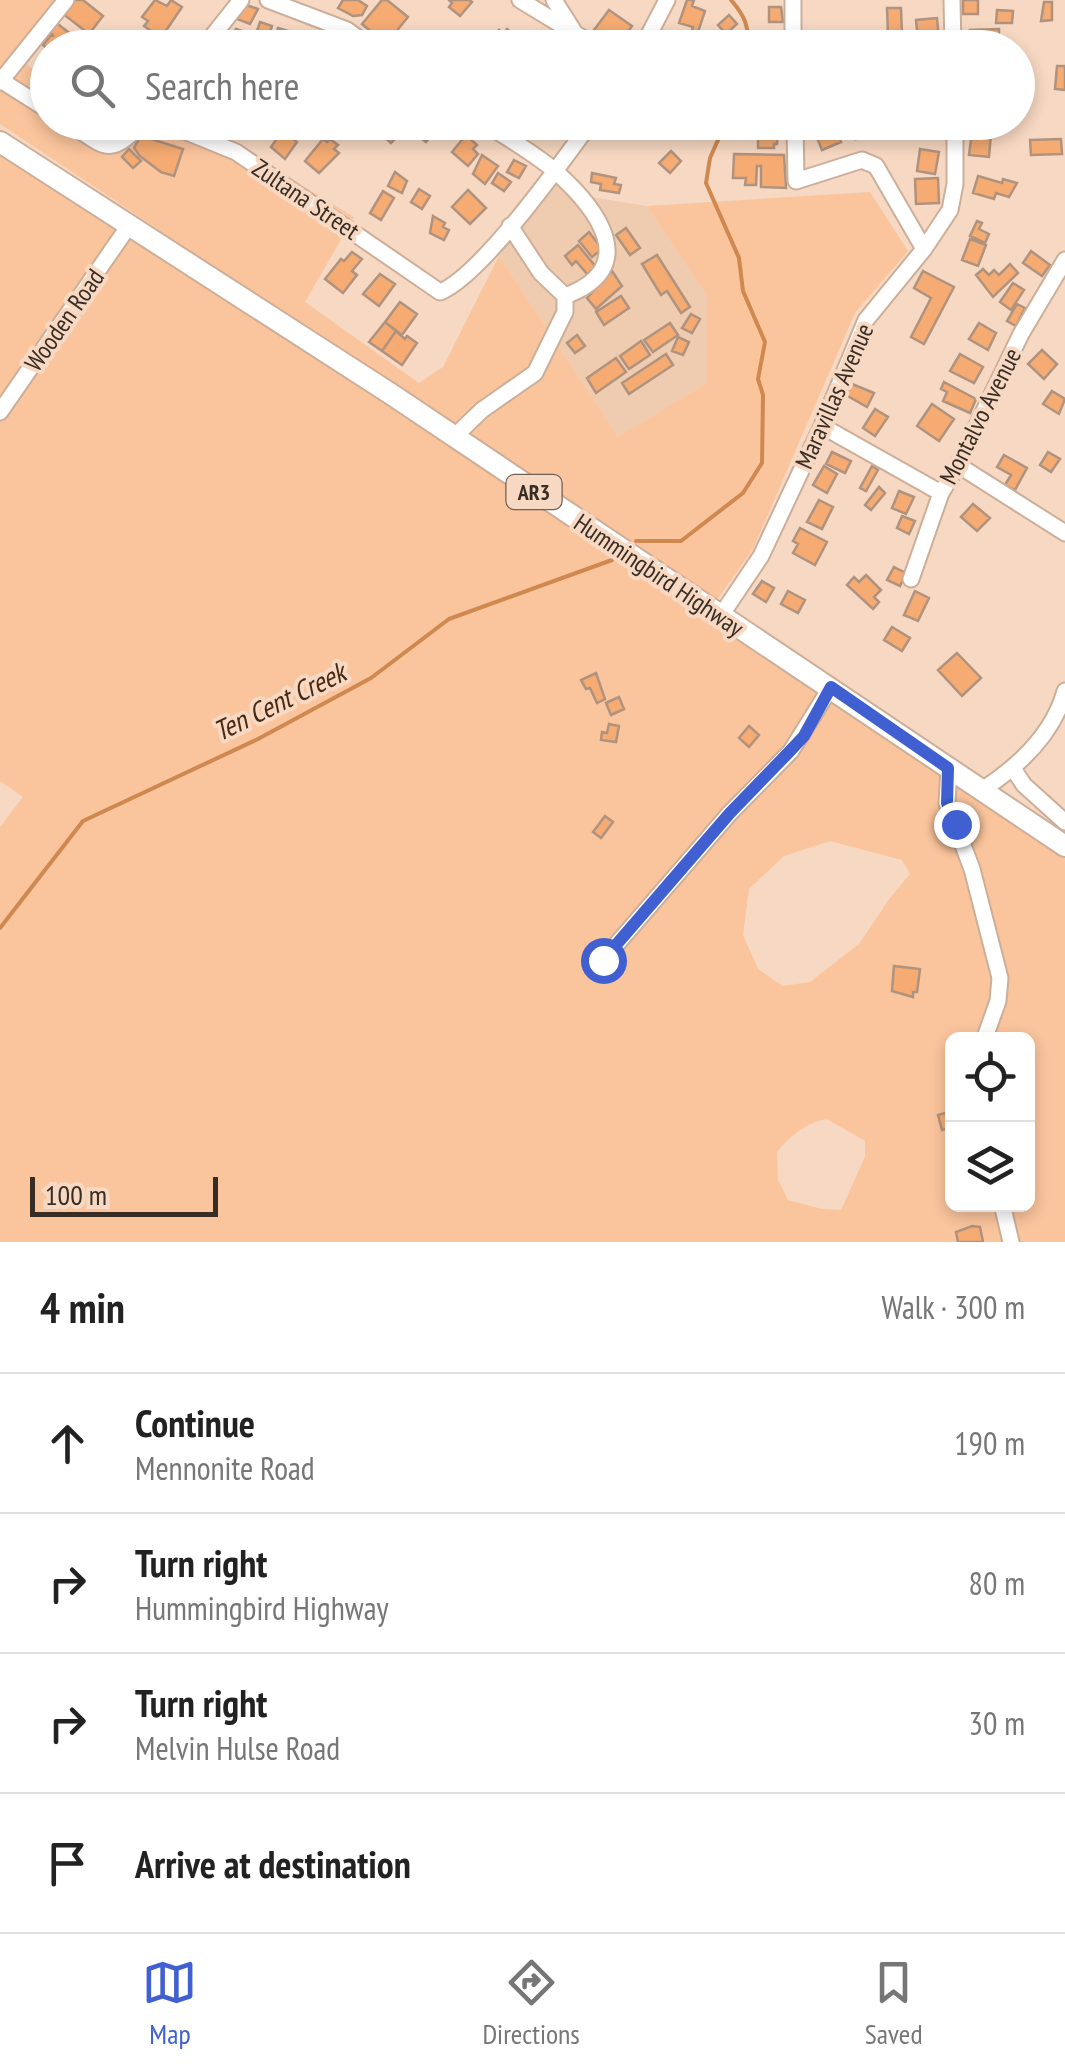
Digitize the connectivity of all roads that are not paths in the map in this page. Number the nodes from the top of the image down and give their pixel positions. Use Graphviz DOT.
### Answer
graph roads {
  1 [pos="66,0"];
  2 [pos="241,0"];
  3 [pos="268,0"];
  4 [pos="520,0"];
  5 [pos="554,0"];
  6 [pos="667,0"];
  7 [pos="792,0"];
  8 [pos="952,0"];
  9 [pos="42,30"];
  10 [pos="217,30"];
  11 [pos="346,30"];
  12 [pos="569,30"];
  13 [pos="573,30"];
  14 [pos="651,30"];
  15 [pos="793,30"];
  16 [pos="953,30"];
  17 [pos="30,45"];
  18 [pos="1,82"];
  19 [pos="30,99"];
  20 [pos="95,140"];
  21 [pos="126,140"];
  22 [pos="206,140"];
  23 [pos="509,140"];
  24 [pos="578,140"];
  25 [pos="795,140"];
  26 [pos="954,140"];
  27 [pos="0,142"];
  28 [pos="555,171"];
  29 [pos="510,226"];
  30 [pos="128,227"];
  31 [pos="924,249"];
  32 [pos="1065,260"];
  33 [pos="565,296"];
  34 [pos="0,412"];
  35 [pos="822,426"];
  36 [pos="453,438"];
  37 [pos="958,465"];
  38 [pos="941,493"];
  39 [pos="1065,532"];
  40 [pos="910,579"];
  41 [pos="720,616"];
  42 [pos="831,687"];
  43 [pos="1065,691"];
  44 [pos="948,768"];
  45 [pos="1014,770"];
  46 [pos="982,790"];
  47 [pos="1065,822"];
  48 [pos="1065,846"];
  49 [pos="603,960"];
  50 [pos="987,1032"];
  51 [pos="1004,1212"];
  52 [pos="1011,1242"];
  1 -- 9 [label="street"];
  2 -- 10 [label="street"];
  3 -- 11 [label="street"];
  4 -- 12 [label="street"];
  5 -- 13 [label="street"];
  6 -- 14 [label="street"];
  7 -- 15 [label="street"];
  8 -- 16 [label="street"];
  17 -- 18 [label="street"];
  18 -- 19 [label="street"];
  20 -- 21 [label="street"];
  22 -- 29 [label="street, Zultana Street"];
  23 -- 28 [label="street"];
  24 -- 28 [label="street"];
  25 -- 31 [label="street"];
  26 -- 31 [label="street, Maravillas Avenue"];
  27 -- 30 [label="main road, Hummingbird Highway / AR3"];
  28 -- 29 [label="street"];
  28 -- 33 [label="street"];
  29 -- 33 [label="street"];
  30 -- 34 [label="street, Wooden Road"];
  30 -- 36 [label="main road, Hummingbird Highway / AR3"];
  31 -- 35 [label="street, Maravillas Avenue"];
  32 -- 37 [label="street, Montalvo Avenue"];
  33 -- 36 [label="street"];
  35 -- 38 [label="street"];
  35 -- 41 [label="street, Maravillas Avenue"];
  36 -- 41 [label="main road, Hummingbird Highway / AR3"];
  37 -- 38 [label="street, Montalvo Avenue"];
  37 -- 39 [label="street"];
  38 -- 40 [label="street, Montalvo Avenue"];
  41 -- 42 [label="main road, Hummingbird Highway / AR3"];
  42 -- 44 [label="main road, Hummingbird Highway / AR3"];
  42 -- 49 [label="street"];
  43 -- 45 [label="street"];
  44 -- 46 [label="main road, Hummingbird Highway / AR3"];
  44 -- 50 [label="street"];
  45 -- 46 [label="street"];
  45 -- 47 [label="street"];
  46 -- 48 [label="main road, Hummingbird Highway / AR3"];
  51 -- 52 [label="street"];
}
